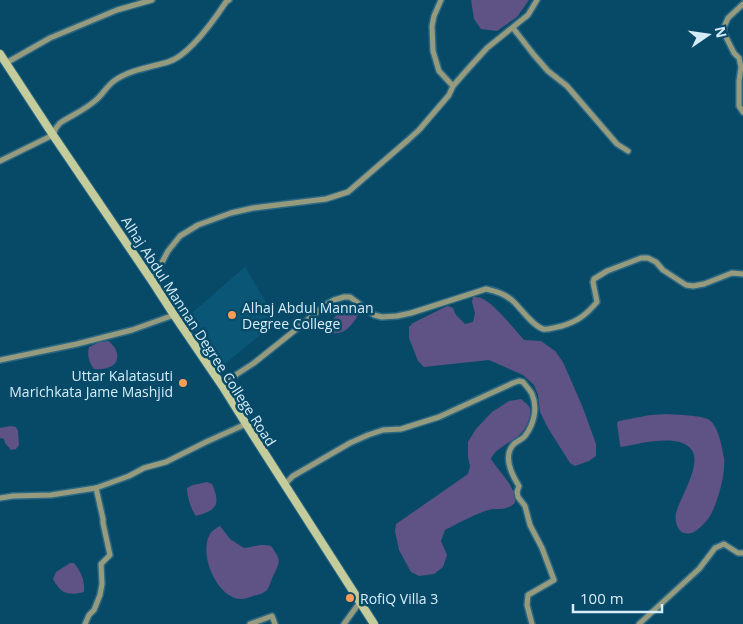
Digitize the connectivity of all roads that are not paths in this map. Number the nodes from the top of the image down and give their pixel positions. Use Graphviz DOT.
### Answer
graph roads {
  1 [pos="152,0"];
  2 [pos="229,0"];
  3 [pos="441,0"];
  4 [pos="537,0"];
  5 [pos="743,4"];
  6 [pos="513,28"];
  7 [pos="0,54"];
  8 [pos="6,63"];
  9 [pos="453,86"];
  10 [pos="743,112"];
  11 [pos="53,135"];
  12 [pos="628,150"];
  13 [pos="0,161"];
  14 [pos="743,274"];
  15 [pos="152,280"];
  16 [pos="174,315"];
  17 [pos="0,360"];
  18 [pos="223,387"];
  19 [pos="246,424"];
  20 [pos="285,484"];
  21 [pos="96,488"];
  22 [pos="0,498"];
  23 [pos="743,553"];
  24 [pos="360,602"];
  25 [pos="85,624"];
  26 [pos="250,624"];
  27 [pos="275,624"];
  28 [pos="344,624"];
  29 [pos="374,624"];
  30 [pos="532,624"];
  31 [pos="639,624"];
  1 -- 8 [label="street"];
  2 -- 11 [label="street"];
  3 -- 9 [label="street"];
  4 -- 6 [label="street"];
  5 -- 10 [label="street"];
  6 -- 9 [label="street"];
  6 -- 12 [label="street"];
  7 -- 8 [label="street, Alhaj Abdul Mannan Degree College Road"];
  8 -- 11 [label="street, Alhaj Abdul Mannan Degree College Road"];
  9 -- 15 [label="street"];
  11 -- 13 [label="street"];
  11 -- 15 [label="street, Alhaj Abdul Mannan Degree College Road"];
  14 -- 18 [label="street"];
  15 -- 16 [label="street, Alhaj Abdul Mannan Degree College Road"];
  16 -- 17 [label="street"];
  16 -- 18 [label="street, Alhaj Abdul Mannan Degree College Road"];
  18 -- 19 [label="street, Alhaj Abdul Mannan Degree College Road"];
  19 -- 20 [label="street, Alhaj Abdul Mannan Degree College Road"];
  19 -- 21 [label="street"];
  20 -- 24 [label="street, Alhaj Abdul Mannan Degree College Road"];
  20 -- 30 [label="street"];
  21 -- 22 [label="street"];
  21 -- 25 [label="street"];
  23 -- 31 [label="street"];
  24 -- 28 [label="street"];
  24 -- 29 [label="street, Alhaj Abdul Mannan Degree College Road"];
  26 -- 27 [label="street"];
}
